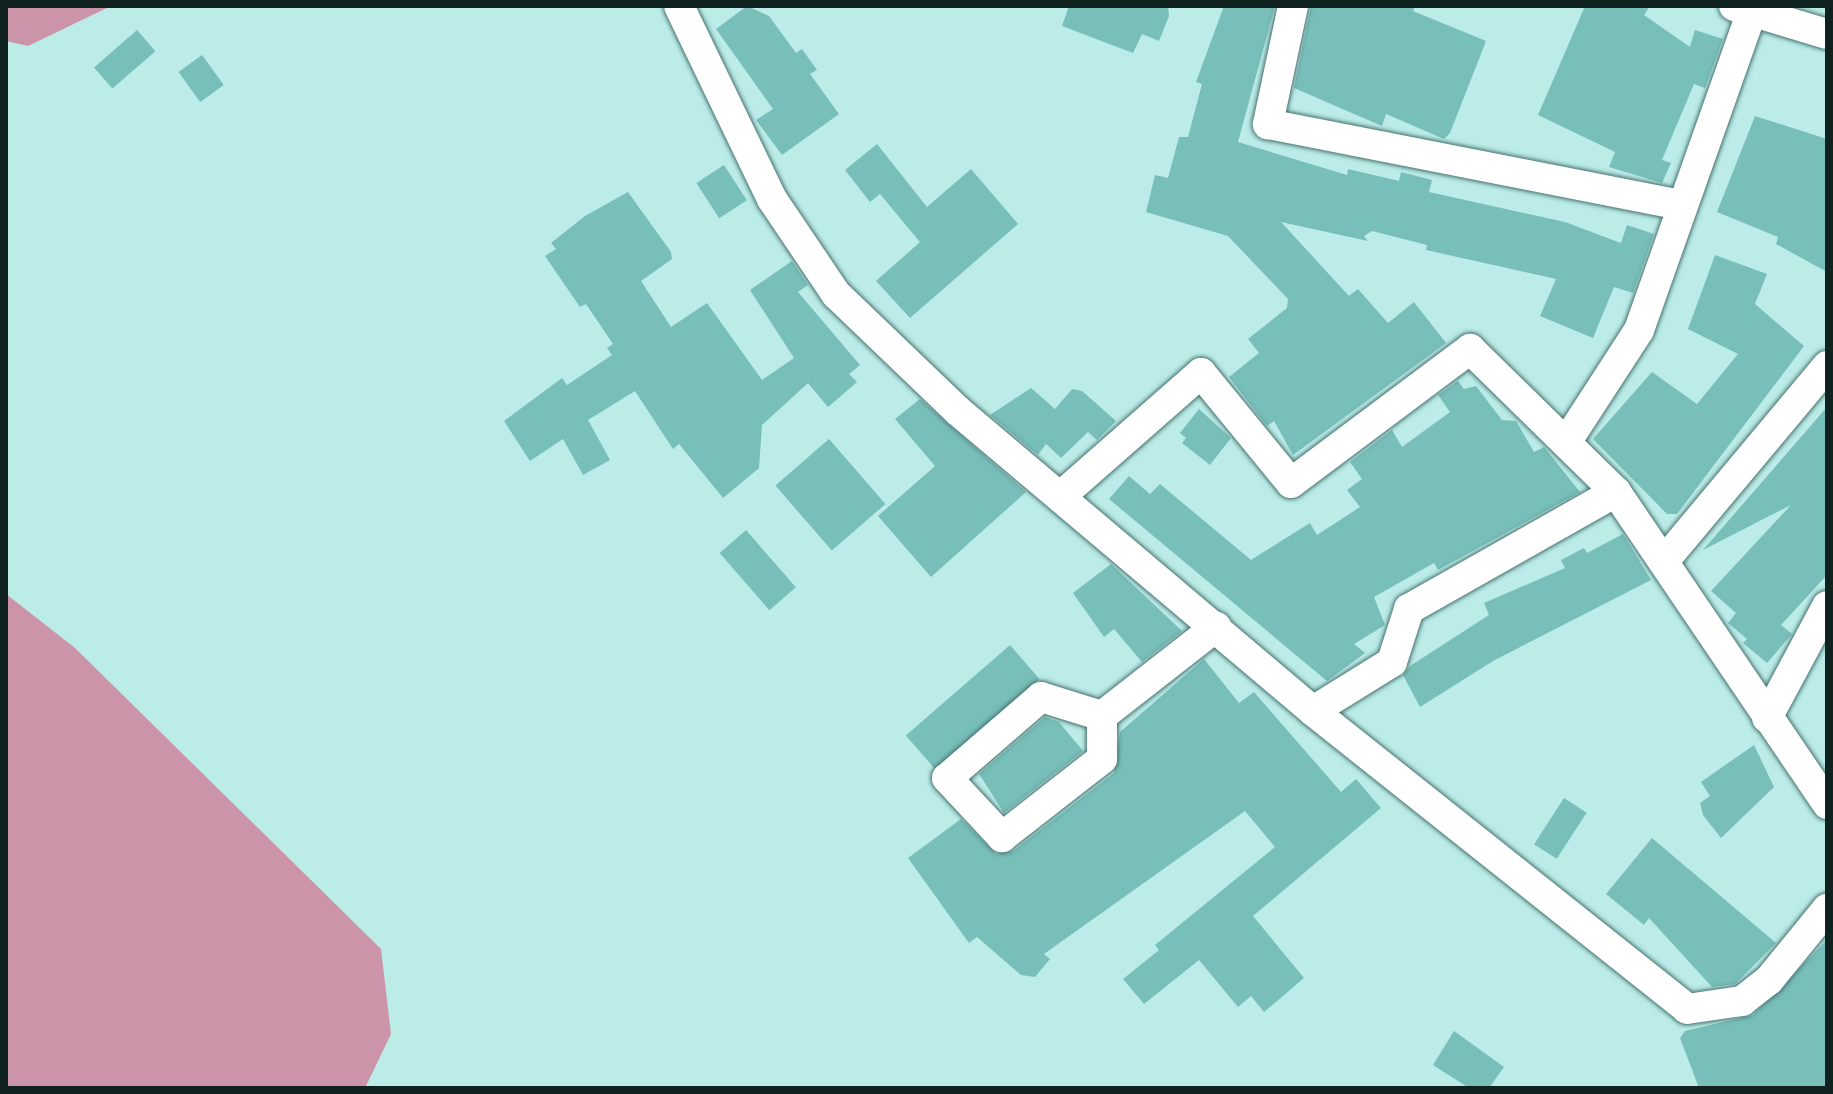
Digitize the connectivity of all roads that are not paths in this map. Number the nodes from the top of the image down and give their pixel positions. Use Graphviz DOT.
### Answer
graph roads {
  1 [pos="679,6"];
  2 [pos="1293,6"];
  3 [pos="1743,10"];
  4 [pos="1827,34"];
  5 [pos="1680,205"];
  6 [pos="1827,366"];
  7 [pos="1567,441"];
  8 [pos="1616,492"];
  9 [pos="1062,495"];
  10 [pos="1665,560"];
  11 [pos="1827,606"];
  12 [pos="1216,627"];
  13 [pos="1313,711"];
  14 [pos="1102,716"];
  15 [pos="1767,718"];
  16 [pos="1827,804"];
  17 [pos="1827,909"];
  1 -- 9 [label="street"];
  2 -- 5 [label="street"];
  3 -- 4 [label="street"];
  3 -- 5 [label="street"];
  5 -- 7 [label="street"];
  6 -- 10 [label="street"];
  7 -- 8 [label="street"];
  7 -- 9 [label="street"];
  8 -- 10 [label="street"];
  8 -- 13 [label="street"];
  9 -- 12 [label="street"];
  10 -- 15 [label="street"];
  11 -- 15 [label="street"];
  12 -- 13 [label="street"];
  12 -- 14 [label="street"];
  13 -- 17 [label="street"];
  14 -- 14 [label="street"];
  15 -- 16 [label="street"];
}
